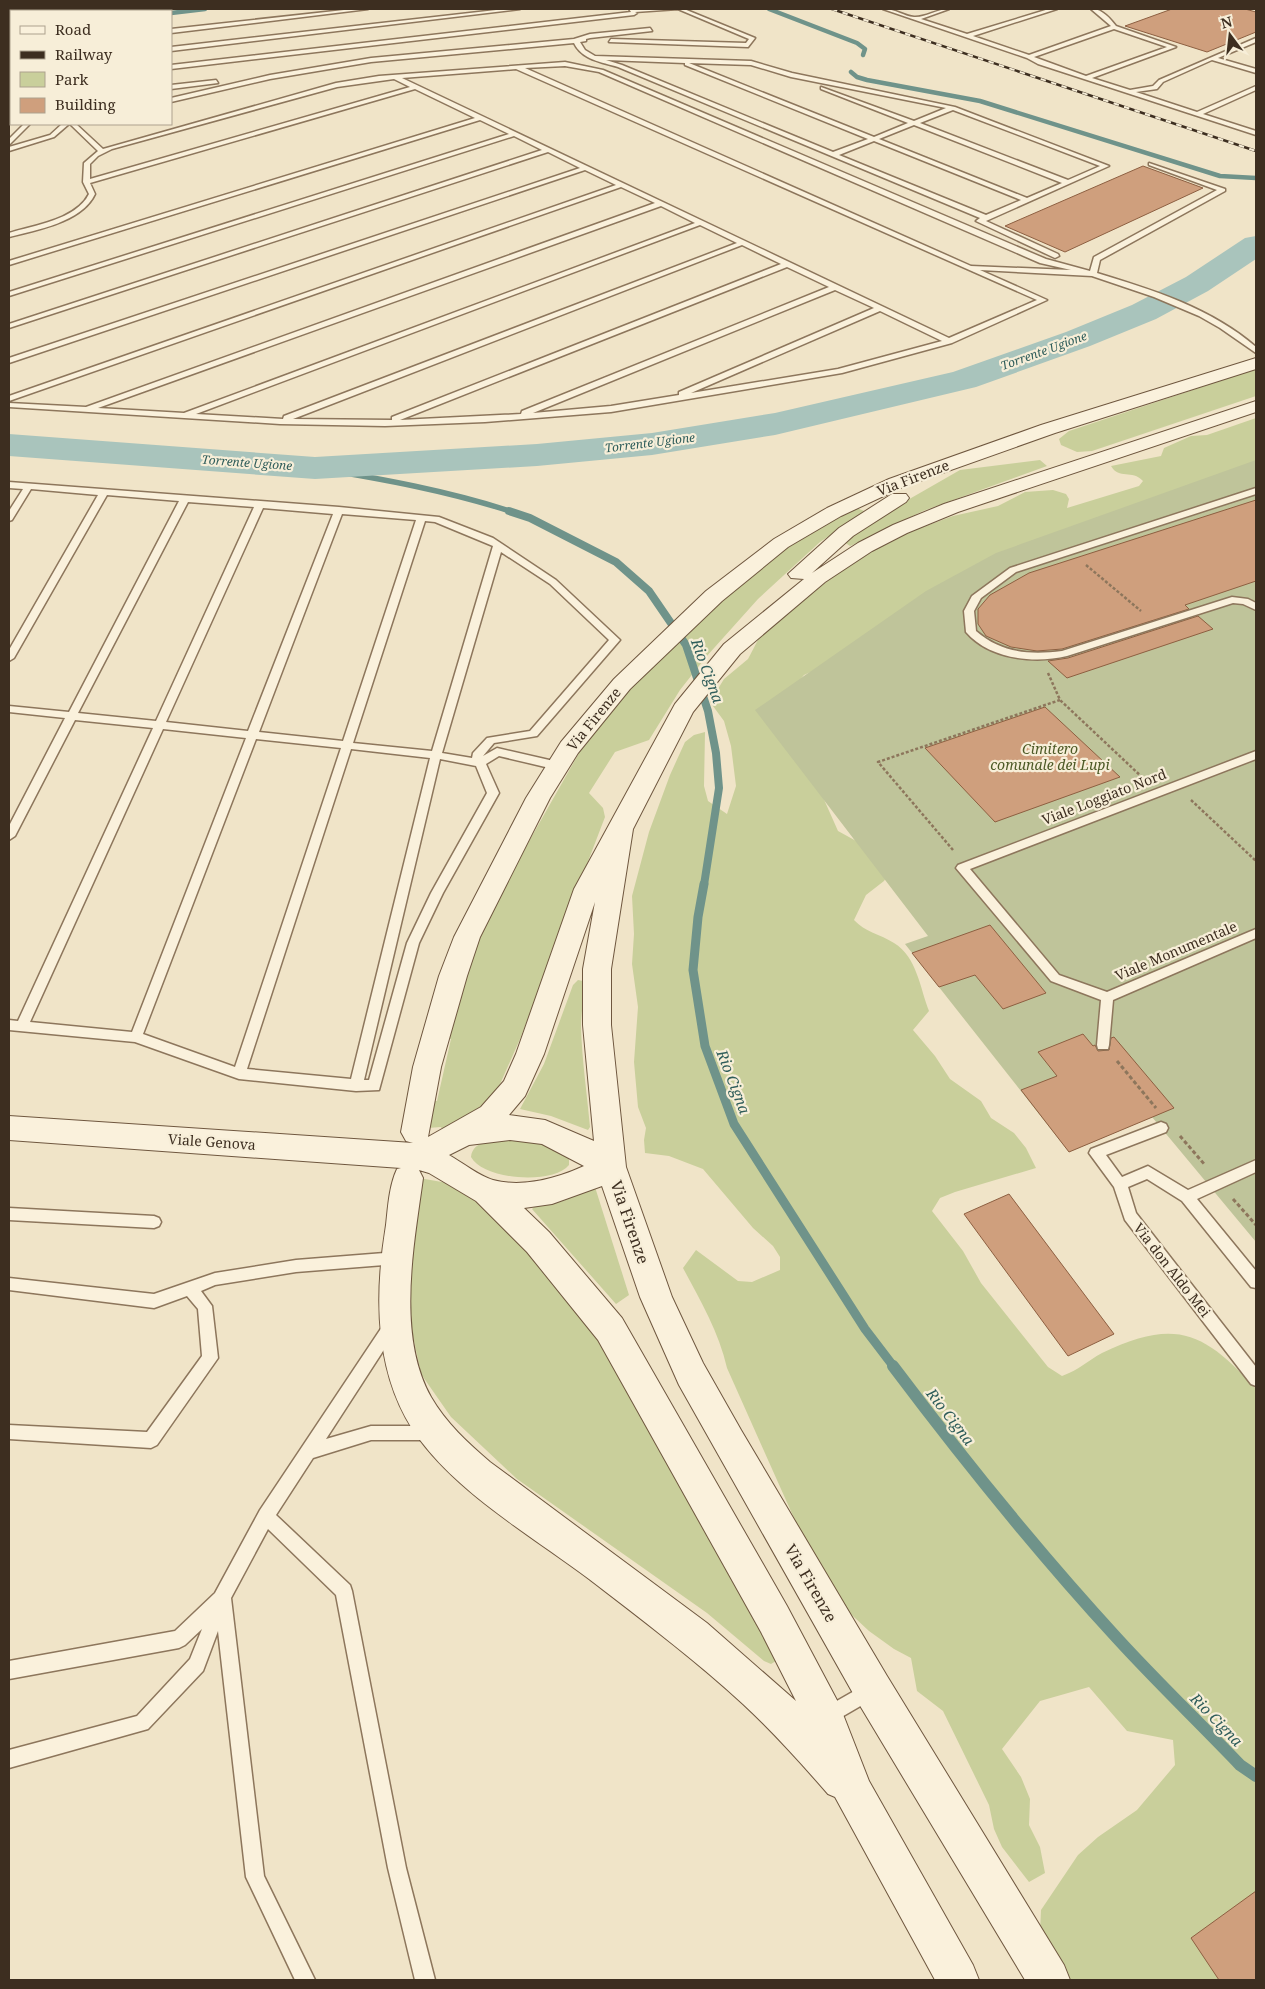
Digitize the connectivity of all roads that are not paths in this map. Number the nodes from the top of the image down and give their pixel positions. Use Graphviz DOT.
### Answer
graph roads {
  1 [pos="365,9"];
  2 [pos="517,9"];
  3 [pos="675,9"];
  4 [pos="680,9"];
  5 [pos="886,9"];
  6 [pos="946,9"];
  7 [pos="1054,9"];
  8 [pos="1094,9"];
  9 [pos="338,10"];
  10 [pos="631,11"];
  11 [pos="261,13"];
  12 [pos="639,19"];
  13 [pos="915,19"];
  14 [pos="172,24"];
  15 [pos="645,24"];
  16 [pos="1114,27"];
  17 [pos="172,31"];
  18 [pos="968,36"];
  19 [pos="355,37"];
  20 [pos="576,40"];
  21 [pos="1256,40"];
  22 [pos="172,49"];
  23 [pos="587,56"];
  24 [pos="1029,57"];
  25 [pos="596,58"];
  26 [pos="1212,58"];
  27 [pos="371,60"];
  28 [pos="676,60"];
  29 [pos="565,64"];
  30 [pos="517,67"];
  31 [pos="172,68"];
  32 [pos="1256,71"];
  33 [pos="790,75"];
  34 [pos="270,77"];
  35 [pos="395,77"];
  36 [pos="1088,77"];
  37 [pos="172,87"];
  38 [pos="416,87"];
  39 [pos="1256,88"];
  40 [pos="1130,92"];
  41 [pos="172,100"];
  42 [pos="953,108"];
  43 [pos="1199,113"];
  44 [pos="480,118"];
  45 [pos="914,123"];
  46 [pos="26,125"];
  47 [pos="65,125"];
  48 [pos="74,125"];
  49 [pos="1256,132"];
  50 [pos="514,134"];
  51 [pos="873,139"];
  52 [pos="9,143"];
  53 [pos="9,149"];
  54 [pos="548,150"];
  55 [pos="102,152"];
  56 [pos="832,155"];
  57 [pos="1151,164"];
  58 [pos="585,168"];
  59 [pos="86,182"];
  60 [pos="1067,182"];
  61 [pos="622,185"];
  62 [pos="1026,200"];
  63 [pos="660,204"];
  64 [pos="986,218"];
  65 [pos="700,223"];
  66 [pos="9,235"];
  67 [pos="742,243"];
  68 [pos="9,263"];
  69 [pos="786,264"];
  70 [pos="966,266"];
  71 [pos="1093,274"];
  72 [pos="835,287"];
  73 [pos="9,294"];
  74 [pos="880,308"];
  75 [pos="9,326"];
  76 [pos="1231,331"];
  77 [pos="1256,338"];
  78 [pos="949,341"];
  79 [pos="1256,351"];
  80 [pos="9,361"];
  81 [pos="1256,363"];
  82 [pos="9,398"];
  83 [pos="664,402"];
  84 [pos="9,405"];
  85 [pos="1256,406"];
  86 [pos="85,410"];
  87 [pos="182,415"];
  88 [pos="514,417"];
  89 [pos="280,421"];
  90 [pos="385,423"];
  91 [pos="1048,429"];
  92 [pos="960,460"];
  93 [pos="1083,462"];
  94 [pos="9,485"];
  95 [pos="29,486"];
  96 [pos="1256,491"];
  97 [pos="104,493"];
  98 [pos="185,499"];
  99 [pos="260,504"];
  100 [pos="339,510"];
  101 [pos="422,517"];
  102 [pos="9,518"];
  103 [pos="498,546"];
  104 [pos="1256,606"];
  105 [pos="725,656"];
  106 [pos="9,658"];
  107 [pos="9,709"];
  108 [pos="72,716"];
  109 [pos="159,725"];
  110 [pos="252,735"];
  111 [pos="347,745"];
  112 [pos="436,755"];
  113 [pos="1256,755"];
  114 [pos="480,763"];
  115 [pos="558,766"];
  116 [pos="621,830"];
  117 [pos="9,836"];
  118 [pos="1256,933"];
  119 [pos="1107,996"];
  120 [pos="9,1025"];
  121 [pos="22,1026"];
  122 [pos="136,1037"];
  123 [pos="1104,1045"];
  124 [pos="239,1074"];
  125 [pos="356,1086"];
  126 [pos="9,1128"];
  127 [pos="1161,1128"];
  128 [pos="458,1136"];
  129 [pos="413,1155"];
  130 [pos="611,1166"];
  131 [pos="1256,1166"];
  132 [pos="1120,1184"];
  133 [pos="487,1192"];
  134 [pos="1187,1197"];
  135 [pos="9,1214"];
  136 [pos="154,1222"];
  137 [pos="397,1258"];
  138 [pos="1256,1282"];
  139 [pos="9,1284"];
  140 [pos="190,1288"];
  141 [pos="394,1320"];
  142 [pos="1256,1379"];
  143 [pos="9,1432"];
  144 [pos="436,1434"];
  145 [pos="308,1452"];
  146 [pos="266,1516"];
  147 [pos="222,1597"];
  148 [pos="9,1670"];
  149 [pos="873,1690"];
  150 [pos="825,1718"];
  151 [pos="9,1760"];
  152 [pos="853,1793"];
  153 [pos="305,1980"];
  154 [pos="425,1980"];
  155 [pos="958,1980"];
  156 [pos="1049,1980"];
  1 -- 9 [label="lane"];
  2 -- 19 [label="lane"];
  3 -- 10 [label="lane"];
  4 -- 20 [label="lane"];
  5 -- 13 [label="lane"];
  6 -- 13 [label="lane"];
  7 -- 18 [label="lane"];
  8 -- 16 [label="lane"];
  9 -- 17 [label="lane"];
  9 -- 19 [label="lane"];
  10 -- 12 [label="lane"];
  10 -- 19 [label="lane"];
  11 -- 14 [label="lane"];
  13 -- 18 [label="lane"];
  15 -- 20 [label="lane"];
  16 -- 24 [label="lane"];
  16 -- 36 [label="lane"];
  18 -- 24 [label="lane"];
  19 -- 22 [label="lane"];
  19 -- 27 [label="lane"];
  19 -- 31 [label="lane"];
  20 -- 23 [label="lane"];
  20 -- 27 [label="lane"];
  21 -- 26 [label="lane"];
  23 -- 25 [label="lane"];
  23 -- 29 [label="lane"];
  24 -- 36 [label="lane"];
  25 -- 28 [label="lane"];
  25 -- 56 [label="lane"];
  26 -- 32 [label="lane"];
  26 -- 40 [label="lane"];
  27 -- 34 [label="lane"];
  28 -- 33 [label="lane"];
  28 -- 51 [label="lane"];
  29 -- 30 [label="lane"];
  29 -- 71 [label="lane"];
  30 -- 35 [label="lane"];
  30 -- 70 [label="lane"];
  33 -- 42 [label="lane"];
  33 -- 45 [label="lane"];
  34 -- 37 [label="lane"];
  34 -- 41 [label="lane"];
  35 -- 38 [label="lane"];
  35 -- 55 [label="lane"];
  36 -- 40 [label="lane"];
  38 -- 44 [label="lane"];
  38 -- 59 [label="lane"];
  39 -- 43 [label="lane"];
  40 -- 43 [label="lane"];
  42 -- 45 [label="lane"];
  42 -- 60 [label="lane"];
  43 -- 49 [label="lane"];
  44 -- 50 [label="lane"];
  44 -- 68 [label="lane"];
  45 -- 51 [label="lane"];
  45 -- 60 [label="lane"];
  46 -- 52 [label="lane"];
  47 -- 53 [label="lane"];
  48 -- 55 [label="lane"];
  50 -- 54 [label="lane"];
  50 -- 73 [label="lane"];
  51 -- 56 [label="lane"];
  51 -- 62 [label="lane"];
  54 -- 58 [label="lane"];
  54 -- 75 [label="lane"];
  55 -- 59 [label="lane"];
  56 -- 64 [label="lane"];
  57 -- 71 [label="lane"];
  58 -- 61 [label="lane"];
  58 -- 80 [label="lane"];
  59 -- 66 [label="lane"];
  60 -- 62 [label="lane"];
  61 -- 63 [label="lane"];
  61 -- 82 [label="lane"];
  62 -- 64 [label="lane"];
  63 -- 65 [label="lane"];
  63 -- 86 [label="lane"];
  64 -- 71 [label="lane"];
  65 -- 67 [label="lane"];
  65 -- 87 [label="lane"];
  67 -- 69 [label="lane"];
  67 -- 89 [label="lane"];
  69 -- 72 [label="lane"];
  69 -- 90 [label="lane"];
  70 -- 71 [label="lane"];
  70 -- 78 [label="lane"];
  71 -- 76 [label="lane"];
  72 -- 74 [label="lane"];
  72 -- 88 [label="lane"];
  74 -- 78 [label="lane"];
  74 -- 83 [label="lane"];
  76 -- 77 [label="lane"];
  76 -- 79 [label="lane"];
  78 -- 83 [label="lane"];
  81 -- 91 [label="main road, Via Firenze"];
  83 -- 88 [label="lane"];
  84 -- 86 [label="lane"];
  85 -- 93 [label="main road, Via Firenze"];
  86 -- 87 [label="lane"];
  87 -- 89 [label="lane"];
  88 -- 90 [label="lane"];
  89 -- 90 [label="lane"];
  91 -- 92 [label="main road, Via Firenze"];
  91 -- 93 [label="main road"];
  92 -- 105 [label="main road, Via Firenze"];
  92 -- 115 [label="main road, Via Firenze"];
  93 -- 105 [label="main road, Via Firenze"];
  94 -- 95 [label="lane"];
  95 -- 97 [label="lane"];
  95 -- 102 [label="lane"];
  96 -- 104 [label="lane"];
  97 -- 98 [label="lane"];
  97 -- 106 [label="lane"];
  98 -- 99 [label="lane"];
  98 -- 108 [label="lane"];
  99 -- 100 [label="lane"];
  99 -- 109 [label="lane"];
  100 -- 101 [label="lane"];
  100 -- 110 [label="lane"];
  101 -- 103 [label="lane"];
  101 -- 111 [label="lane"];
  103 -- 112 [label="lane"];
  103 -- 114 [label="lane"];
  105 -- 116 [label="main road, Via Firenze"];
  107 -- 108 [label="lane"];
  108 -- 109 [label="lane"];
  108 -- 117 [label="lane"];
  109 -- 110 [label="lane"];
  109 -- 121 [label="lane"];
  110 -- 111 [label="lane"];
  110 -- 122 [label="lane"];
  111 -- 112 [label="lane"];
  111 -- 124 [label="lane"];
  112 -- 114 [label="lane"];
  112 -- 125 [label="lane"];
  113 -- 119 [label="lane, Viale Loggiato Nord"];
  114 -- 115 [label="lane"];
  114 -- 125 [label="lane"];
  115 -- 129 [label="main road, Via Firenze"];
  116 -- 128 [label="main road, Via Firenze"];
  116 -- 130 [label="main road, Via Firenze"];
  118 -- 119 [label="lane, Viale Monumentale"];
  119 -- 123 [label="lane"];
  120 -- 121 [label="lane"];
  121 -- 122 [label="lane"];
  122 -- 124 [label="lane"];
  124 -- 125 [label="lane"];
  126 -- 129 [label="main road, Viale Genova"];
  127 -- 132 [label="lane"];
  128 -- 129 [label="main road, Via Firenze"];
  128 -- 130 [label="main road, Via Firenze"];
  129 -- 133 [label="main road, Via Firenze"];
  129 -- 137 [label="main road, Via Firenze"];
  130 -- 133 [label="main road, Via Firenze"];
  130 -- 149 [label="main road, Via Firenze"];
  131 -- 134 [label="lane"];
  132 -- 134 [label="lane"];
  132 -- 142 [label="lane, Via don Aldo Mei"];
  133 -- 150 [label="main road, Via Firenze"];
  134 -- 138 [label="lane"];
  135 -- 136 [label="lane"];
  137 -- 140 [label="lane"];
  137 -- 141 [label="main road, Via Firenze"];
  139 -- 140 [label="lane"];
  140 -- 143 [label="lane"];
  141 -- 144 [label="main road, Via Firenze"];
  141 -- 145 [label="lane"];
  144 -- 145 [label="lane"];
  144 -- 152 [label="main road, Via Firenze"];
  145 -- 146 [label="lane"];
  146 -- 147 [label="lane"];
  146 -- 154 [label="lane"];
  147 -- 148 [label="lane"];
  147 -- 151 [label="lane"];
  147 -- 153 [label="lane"];
  149 -- 150 [label="lane"];
  149 -- 156 [label="main road, Via Firenze"];
  150 -- 152 [label="main road, Via Firenze"];
  152 -- 155 [label="main road, Via Firenze"];
}
